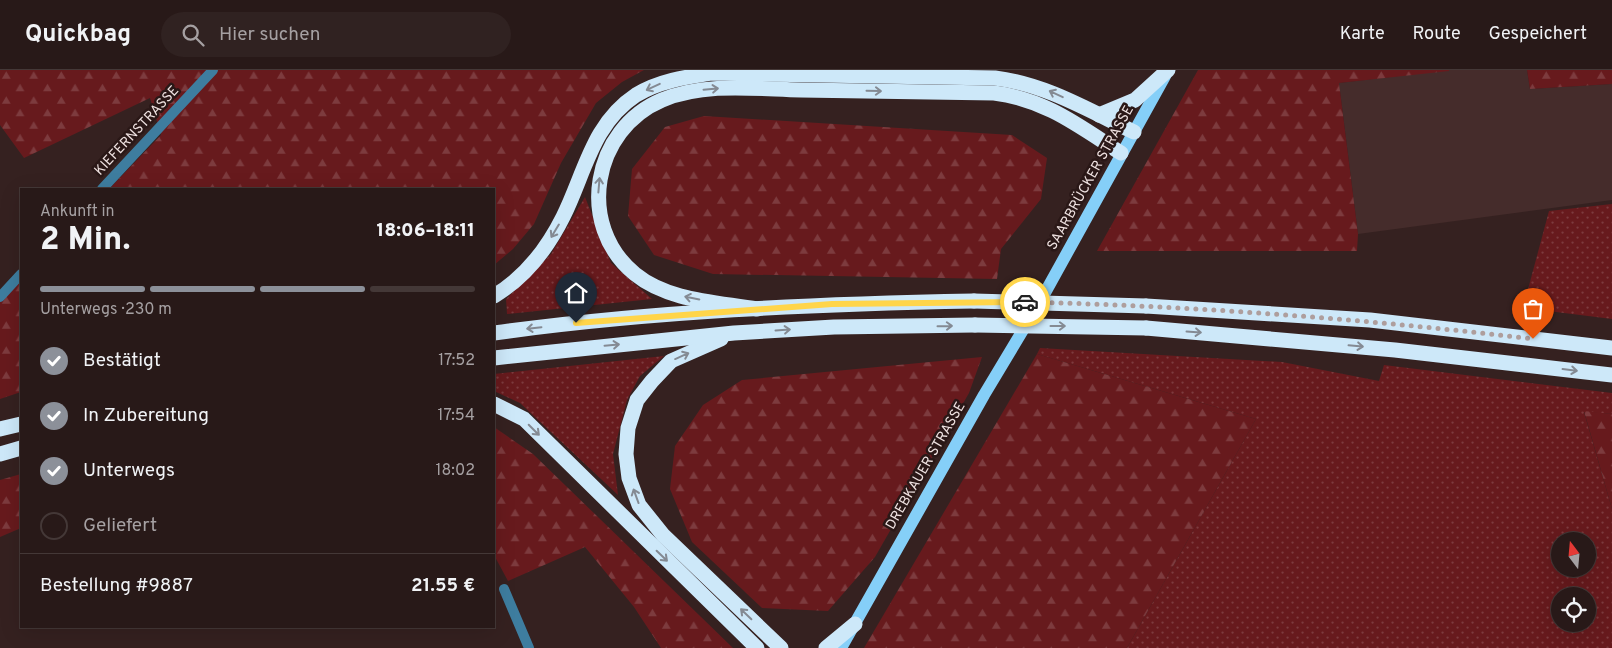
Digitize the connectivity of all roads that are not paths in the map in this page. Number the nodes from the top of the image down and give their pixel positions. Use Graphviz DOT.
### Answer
graph roads {
  1 [pos="213,70"];
  2 [pos="1168,70"];
  3 [pos="1099,116"];
  4 [pos="1134,132"];
  5 [pos="1121,153"];
  6 [pos="103,188"];
  7 [pos="20,275"];
  8 [pos="495,295"];
  9 [pos="0,297"];
  10 [pos="1041,300"];
  11 [pos="757,309"];
  12 [pos="495,333"];
  13 [pos="734,333"];
  14 [pos="1612,348"];
  15 [pos="495,358"];
  16 [pos="1612,375"];
  17 [pos="495,404"];
  18 [pos="20,424"];
  19 [pos="0,430"];
  20 [pos="20,448"];
  21 [pos="0,454"];
  22 [pos="504,589"];
  23 [pos="855,624"];
  24 [pos="529,648"];
  25 [pos="757,648"];
  26 [pos="781,648"];
  27 [pos="826,648"];
  28 [pos="841,648"];
  1 -- 6 [label="street, KIEFERNSTRASSE"];
  2 -- 3 [label="highway"];
  2 -- 4 [label="main road, SAARBRÜCKER STRASSE"];
  3 -- 4 [label="highway"];
  3 -- 8 [label="highway, one-way"];
  4 -- 5 [label="main road, SAARBRÜCKER STRASSE"];
  5 -- 10 [label="main road, SAARBRÜCKER STRASSE"];
  11 -- 5 [label="highway, one-way"];
  7 -- 9 [label="street"];
  10 -- 23 [label="main road, DREBKAUER STRASSE"];
  11 -- 12 [label="highway, one-way"];
  11 -- 14 [label="highway, bridge"];
  15 -- 13 [label="highway, one-way"];
  13 -- 16 [label="highway, one-way, bridge"];
  26 -- 13 [label="highway, one-way"];
  17 -- 25 [label="highway, one-way"];
  18 -- 19 [label="highway"];
  20 -- 21 [label="highway"];
  22 -- 24 [label="street"];
  23 -- 27 [label="highway"];
  23 -- 28 [label="main road, DREBKAUER STRASSE"];
}
